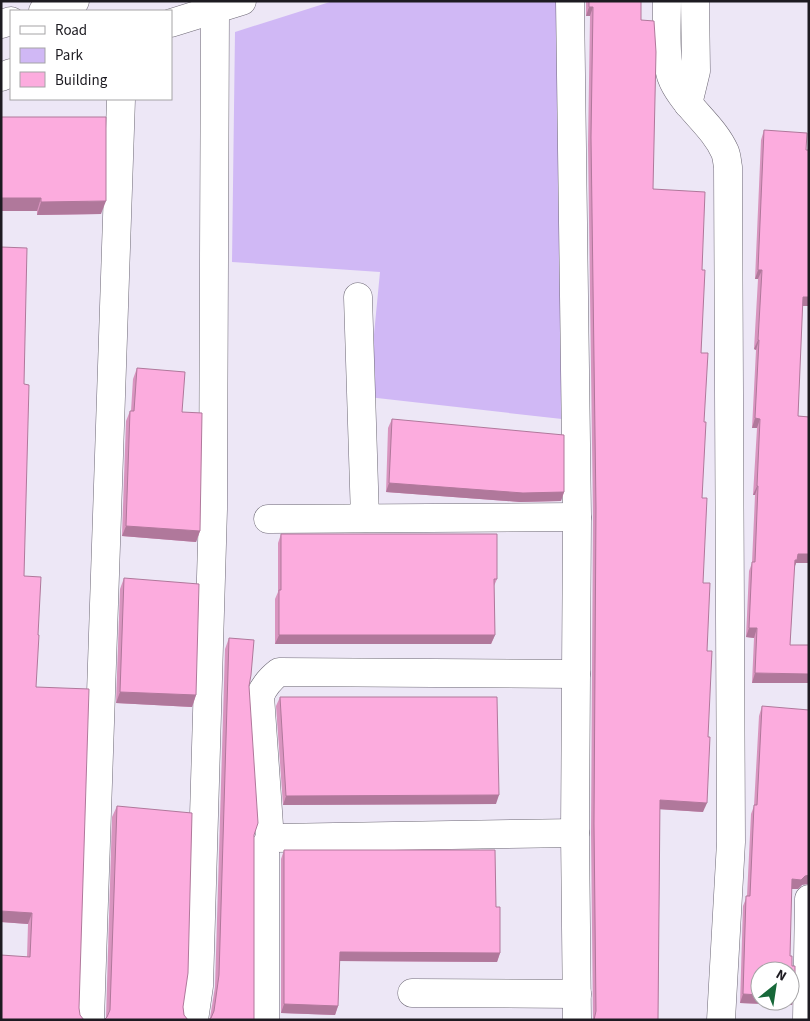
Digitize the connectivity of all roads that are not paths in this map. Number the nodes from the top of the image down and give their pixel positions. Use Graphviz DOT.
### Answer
graph roads {
  1 [pos="75,1"];
  2 [pos="242,1"];
  3 [pos="570,1"];
  4 [pos="667,1"];
  5 [pos="695,1"];
  6 [pos="45,10"];
  7 [pos="215,10"];
  8 [pos="172,23"];
  9 [pos="121,100"];
  10 [pos="688,104"];
  11 [pos="358,297"];
  12 [pos="577,517"];
  13 [pos="365,518"];
  14 [pos="268,519"];
  15 [pos="576,674"];
  16 [pos="575,833"];
  17 [pos="270,840"];
  18 [pos="809,899"];
  19 [pos="412,993"];
  20 [pos="577,1007"];
  21 [pos="90,1020"];
  22 [pos="194,1020"];
  23 [pos="265,1020"];
  24 [pos="721,1020"];
  25 [pos="807,1020"];
  1 -- 6 [label="street"];
  2 -- 7 [label="street"];
  3 -- 12 [label="street"];
  4 -- 10 [label="street"];
  5 -- 10 [label="street"];
  7 -- 8 [label="street"];
  7 -- 22 [label="street"];
  9 -- 21 [label="street"];
  10 -- 24 [label="street"];
  11 -- 13 [label="street"];
  12 -- 13 [label="street"];
  12 -- 15 [label="street"];
  13 -- 14 [label="street"];
  15 -- 16 [label="street"];
  15 -- 17 [label="street"];
  16 -- 17 [label="street"];
  16 -- 20 [label="street"];
  17 -- 23 [label="street"];
  18 -- 25 [label="street"];
  19 -- 20 [label="street"];
}
